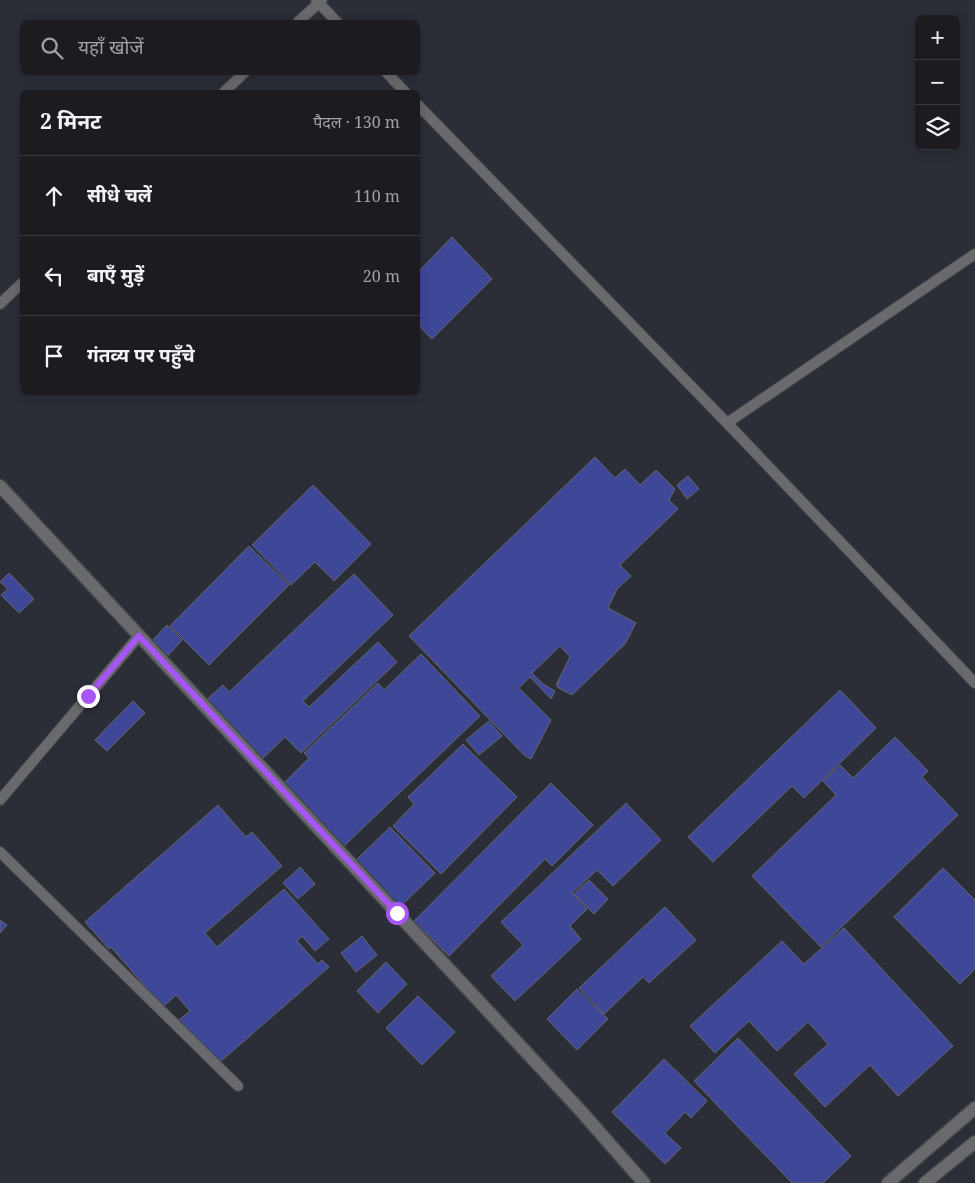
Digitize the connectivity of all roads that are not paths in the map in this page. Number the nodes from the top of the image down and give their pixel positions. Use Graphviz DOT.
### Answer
graph roads {
  1 [pos="319,1"];
  2 [pos="300,20"];
  3 [pos="336,20"];
  4 [pos="242,75"];
  5 [pos="389,75"];
  6 [pos="226,90"];
  7 [pos="404,90"];
  8 [pos="420,107"];
  9 [pos="975,254"];
  10 [pos="20,285"];
  11 [pos="0,304"];
  12 [pos="727,423"];
  13 [pos="0,486"];
  14 [pos="139,636"];
  15 [pos="975,683"];
  16 [pos="0,800"];
  17 [pos="0,852"];
  18 [pos="238,1086"];
  19 [pos="975,1108"];
  20 [pos="975,1142"];
  21 [pos="644,1183"];
  22 [pos="888,1183"];
  23 [pos="926,1183"];
  1 -- 2 [label="lane"];
  1 -- 3 [label="lane"];
  4 -- 6 [label="lane"];
  5 -- 7 [label="lane"];
  8 -- 12 [label="lane"];
  9 -- 12 [label="lane"];
  10 -- 11 [label="lane"];
  12 -- 15 [label="lane"];
  13 -- 14 [label="street"];
  14 -- 16 [label="lane"];
  14 -- 21 [label="street"];
  17 -- 18 [label="lane"];
  19 -- 22 [label="street"];
  20 -- 23 [label="street"];
}
